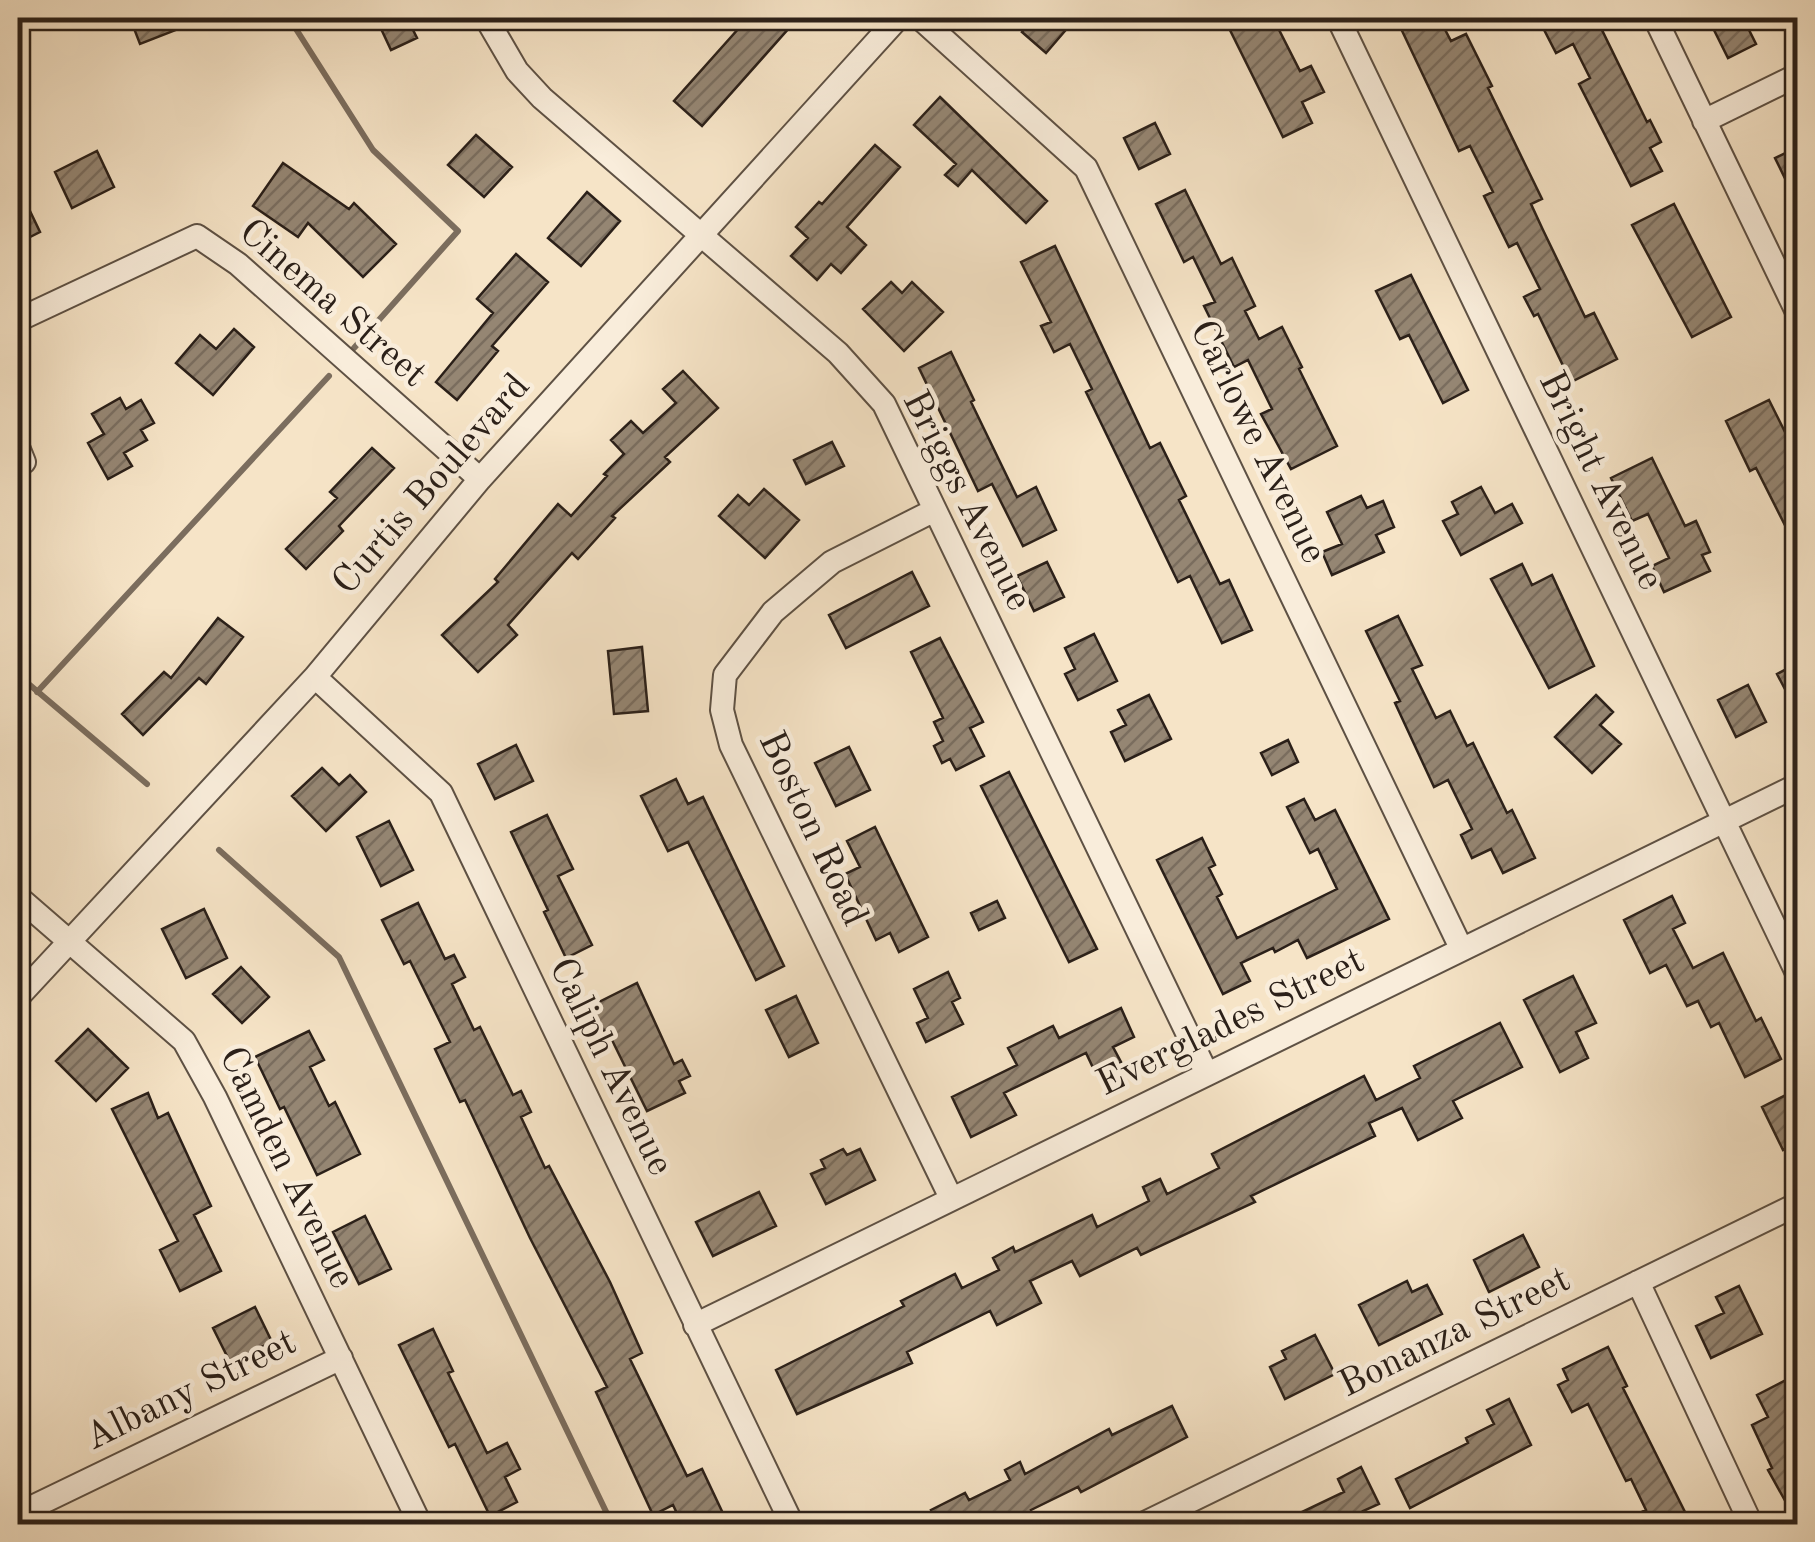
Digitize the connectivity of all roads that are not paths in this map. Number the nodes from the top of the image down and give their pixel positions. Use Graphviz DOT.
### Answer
graph roads {
  1 [pos="486,18"];
  2 [pos="898,18"];
  3 [pos="920,18"];
  4 [pos="1338,18"];
  5 [pos="1655,18"];
  6 [pos="1798,75"];
  7 [pos="1704,120"];
  8 [pos="701,235"];
  9 [pos="1798,314"];
  10 [pos="18,320"];
  11 [pos="480,479"];
  12 [pos="935,510"];
  13 [pos="314,677"];
  14 [pos="1798,785"];
  15 [pos="1725,820"];
  16 [pos="18,897"];
  17 [pos="68,940"];
  18 [pos="1461,948"];
  19 [pos="1798,975"];
  20 [pos="18,997"];
  21 [pos="1207,1074"];
  22 [pos="951,1198"];
  23 [pos="1798,1204"];
  24 [pos="1638,1282"];
  25 [pos="695,1325"];
  26 [pos="341,1358"];
  27 [pos="18,1514"];
  28 [pos="420,1524"];
  29 [pos="792,1524"];
  30 [pos="1143,1524"];
  31 [pos="1752,1524"];
  1 -- 8 [label="street, Briggs Avenue"];
  2 -- 8 [label="street, Curtis Boulevard"];
  3 -- 18 [label="street, Carlowe Avenue"];
  4 -- 15 [label="street, Bright Avenue"];
  5 -- 7 [label="street"];
  6 -- 7 [label="street"];
  7 -- 9 [label="street"];
  8 -- 11 [label="street, Curtis Boulevard"];
  8 -- 12 [label="street, Briggs Avenue"];
  10 -- 11 [label="street, Cinema Street"];
  11 -- 13 [label="street, Curtis Boulevard"];
  12 -- 21 [label="street, Briggs Avenue"];
  12 -- 22 [label="street, Boston Road"];
  13 -- 17 [label="street, Curtis Boulevard"];
  13 -- 25 [label="street, Caliph Avenue"];
  14 -- 15 [label="street, Everglades Street"];
  15 -- 18 [label="street, Everglades Street"];
  15 -- 19 [label="street, Bright Avenue"];
  16 -- 17 [label="street, Camden Avenue"];
  17 -- 20 [label="street, Curtis Boulevard"];
  17 -- 26 [label="street, Camden Avenue"];
  18 -- 21 [label="street, Everglades Street"];
  21 -- 22 [label="street, Everglades Street"];
  22 -- 25 [label="street, Everglades Street"];
  23 -- 24 [label="street, Bonanza Street"];
  24 -- 30 [label="street, Bonanza Street"];
  24 -- 31 [label="street"];
  25 -- 29 [label="street, Caliph Avenue"];
  26 -- 27 [label="street, Albany Street"];
  26 -- 28 [label="street, Camden Avenue"];
}
